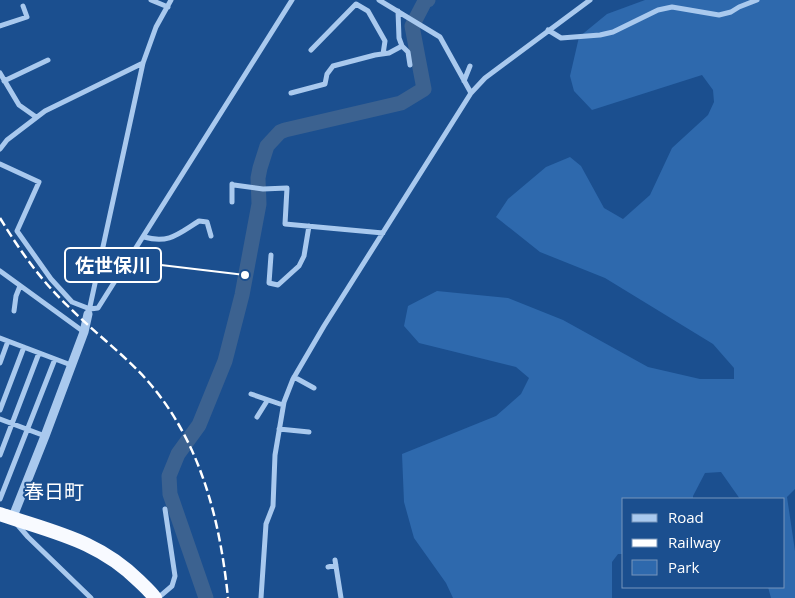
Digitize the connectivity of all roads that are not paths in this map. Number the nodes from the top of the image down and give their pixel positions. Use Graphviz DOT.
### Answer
graph roads {
  1 [pos="151,0"];
  2 [pos="171,0"];
  3 [pos="292,0"];
  4 [pos="379,0"];
  5 [pos="590,0"];
  6 [pos="757,0"];
  7 [pos="23,6"];
  8 [pos="168,7"];
  9 [pos="398,11"];
  10 [pos="0,26"];
  11 [pos="548,30"];
  12 [pos="402,46"];
  13 [pos="311,50"];
  14 [pos="383,54"];
  15 [pos="48,60"];
  16 [pos="143,63"];
  17 [pos="410,65"];
  18 [pos="470,66"];
  19 [pos="0,73"];
  20 [pos="4,81"];
  21 [pos="464,81"];
  22 [pos="291,93"];
  23 [pos="471,93"];
  24 [pos="36,118"];
  25 [pos="0,149"];
  26 [pos="0,164"];
  27 [pos="232,202"];
  28 [pos="309,226"];
  29 [pos="383,233"];
  30 [pos="211,236"];
  31 [pos="144,237"];
  32 [pos="271,255"];
  33 [pos="0,271"];
  34 [pos="20,286"];
  35 [pos="14,311"];
  36 [pos="89,312"];
  37 [pos="84,330"];
  38 [pos="0,338"];
  39 [pos="8,341"];
  40 [pos="24,347"];
  41 [pos="40,353"];
  42 [pos="55,359"];
  43 [pos="0,363"];
  44 [pos="71,365"];
  45 [pos="294,377"];
  46 [pos="314,388"];
  47 [pos="250,394"];
  48 [pos="267,401"];
  49 [pos="283,405"];
  50 [pos="0,410"];
  51 [pos="257,417"];
  52 [pos="0,418"];
  53 [pos="12,423"];
  54 [pos="306,425"];
  55 [pos="27,429"];
  56 [pos="279,429"];
  57 [pos="45,436"];
  58 [pos="0,455"];
  59 [pos="0,500"];
  60 [pos="165,509"];
  61 [pos="6,516"];
  62 [pos="328,566"];
  63 [pos="91,598"];
  64 [pos="157,598"];
  65 [pos="261,598"];
  66 [pos="341,598"];
  1 -- 8 [label="street"];
  2 -- 8 [label="street"];
  3 -- 31 [label="street"];
  4 -- 9 [label="street"];
  5 -- 11 [label="street"];
  6 -- 11 [label="street"];
  7 -- 10 [label="street"];
  8 -- 16 [label="street"];
  9 -- 12 [label="street"];
  9 -- 21 [label="street"];
  11 -- 23 [label="street"];
  12 -- 14 [label="street"];
  12 -- 17 [label="street"];
  13 -- 14 [label="street"];
  14 -- 22 [label="street"];
  15 -- 20 [label="street"];
  16 -- 24 [label="street"];
  16 -- 36 [label="street"];
  18 -- 21 [label="street"];
  19 -- 20 [label="street"];
  20 -- 24 [label="street"];
  21 -- 23 [label="street"];
  23 -- 29 [label="street"];
  24 -- 25 [label="street"];
  26 -- 36 [label="street"];
  27 -- 28 [label="street"];
  28 -- 29 [label="street"];
  28 -- 32 [label="street"];
  29 -- 45 [label="street"];
  30 -- 31 [label="street"];
  31 -- 36 [label="street"];
  33 -- 34 [label="street"];
  34 -- 35 [label="street"];
  34 -- 37 [label="street"];
  36 -- 37 [label="street"];
  37 -- 44 [label="street"];
  38 -- 39 [label="street"];
  39 -- 40 [label="street"];
  39 -- 43 [label="street"];
  40 -- 41 [label="street"];
  40 -- 50 [label="street"];
  41 -- 42 [label="street"];
  41 -- 53 [label="street"];
  42 -- 44 [label="street"];
  42 -- 55 [label="street"];
  44 -- 57 [label="street"];
  45 -- 46 [label="street"];
  45 -- 49 [label="street"];
  47 -- 48 [label="street"];
  48 -- 49 [label="street"];
  48 -- 51 [label="street"];
  49 -- 56 [label="street"];
  52 -- 53 [label="street"];
  53 -- 55 [label="street"];
  53 -- 58 [label="street"];
  54 -- 56 [label="street"];
  55 -- 57 [label="street"];
  55 -- 59 [label="street"];
  56 -- 65 [label="street"];
  57 -- 61 [label="street"];
  60 -- 64 [label="street"];
  61 -- 63 [label="street"];
  61 -- 64 [label="highway"];
  62 -- 66 [label="street"];
}
